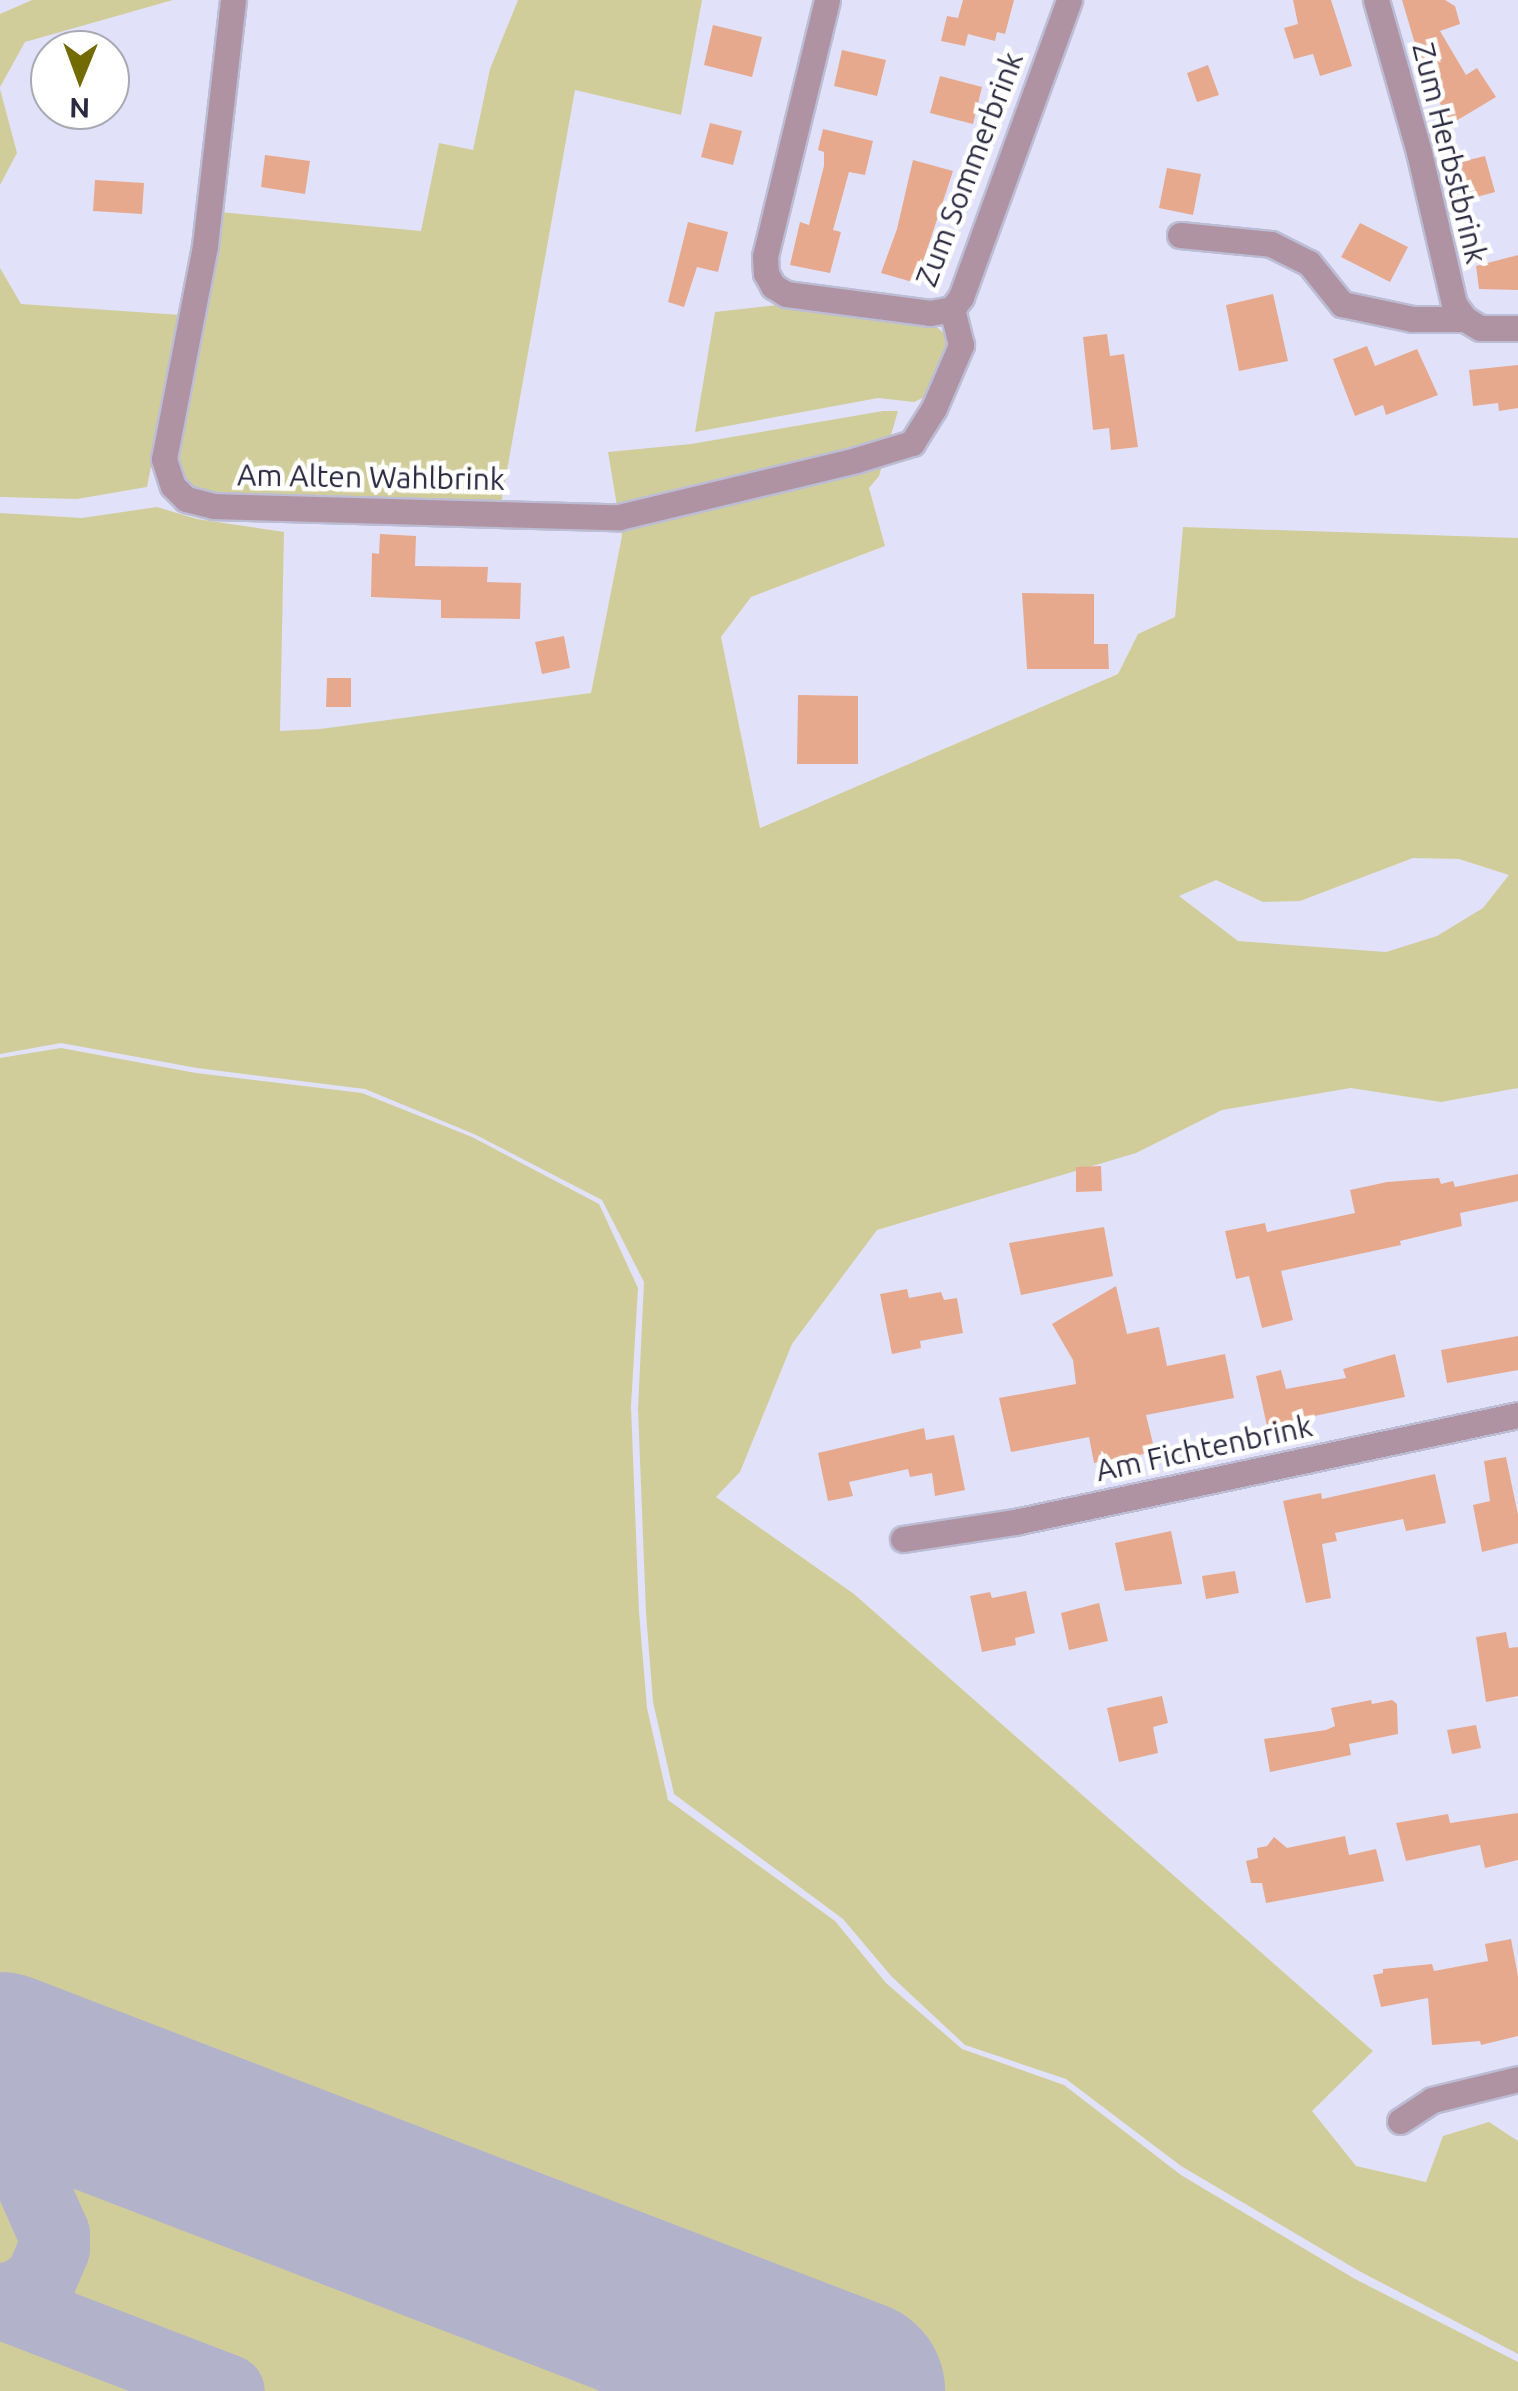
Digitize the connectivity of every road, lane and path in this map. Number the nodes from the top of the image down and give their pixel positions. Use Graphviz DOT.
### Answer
graph roads {
  1 [pos="234,0"];
  2 [pos="827,0"];
  3 [pos="1070,0"];
  4 [pos="1376,0"];
  5 [pos="1180,235"];
  6 [pos="952,309"];
  7 [pos="1465,319"];
  8 [pos="1518,328"];
  9 [pos="1518,1415"];
  10 [pos="903,1538"];
  11 [pos="1518,2079"];
  12 [pos="1400,2121"];
  1 -- 6 [label="street, Am Alten Wahlbrink"];
  2 -- 6 [label="street, Zum Sommerbrink"];
  3 -- 6 [label="street, Zum Sommerbrink"];
  4 -- 7 [label="street, Zum Herbstbrink"];
  5 -- 7 [label="street"];
  7 -- 8 [label="street"];
  9 -- 10 [label="street, Am Fichtenbrink"];
  11 -- 12 [label="street"];
}
